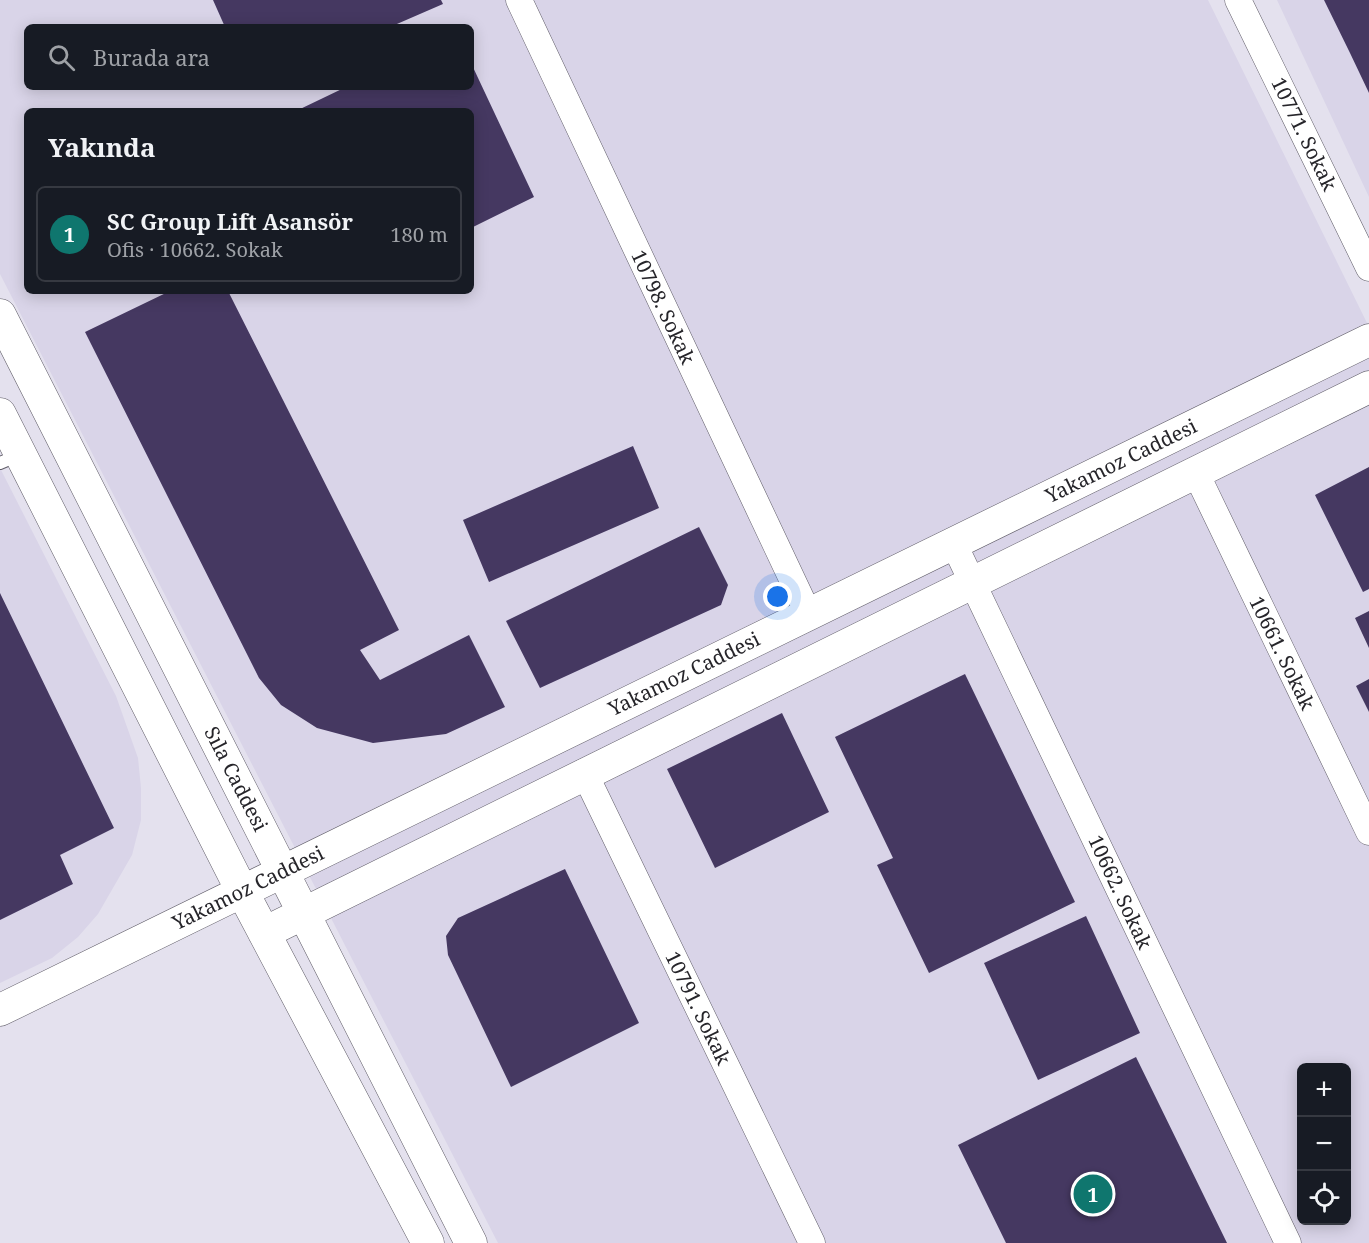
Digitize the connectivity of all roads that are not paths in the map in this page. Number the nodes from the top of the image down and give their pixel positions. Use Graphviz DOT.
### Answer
graph roads {
  1 [pos="519,0"];
  2 [pos="1238,0"];
  3 [pos="1369,268"];
  4 [pos="0,315"];
  5 [pos="1369,340"];
  6 [pos="1369,387"];
  7 [pos="0,414"];
  8 [pos="10,459"];
  9 [pos="1196,473"];
  10 [pos="953,542"];
  11 [pos="973,582"];
  12 [pos="808,613"];
  13 [pos="584,772"];
  14 [pos="1369,832"];
  15 [pos="283,871"];
  16 [pos="242,891"];
  17 [pos="305,914"];
  18 [pos="264,933"];
  19 [pos="0,1010"];
  20 [pos="428,1243"];
  21 [pos="471,1243"];
  22 [pos="812,1243"];
  23 [pos="1288,1243"];
  1 -- 12 [label="street, 10798. Sokak"];
  2 -- 3 [label="street, 10771. Sokak"];
  4 -- 15 [label="street, Sıla Caddesi"];
  5 -- 10 [label="street, Yakamoz Caddesi"];
  6 -- 9 [label="street"];
  7 -- 8 [label="street"];
  8 -- 16 [label="street"];
  9 -- 11 [label="street"];
  9 -- 14 [label="street, 10661. Sokak"];
  10 -- 11 [label="street, 10662. Sokak"];
  10 -- 12 [label="street, Yakamoz Caddesi"];
  11 -- 13 [label="street"];
  11 -- 23 [label="street, 10662. Sokak"];
  12 -- 15 [label="street, Yakamoz Caddesi"];
  13 -- 17 [label="street"];
  13 -- 22 [label="street, 10791. Sokak"];
  15 -- 16 [label="street, Yakamoz Caddesi"];
  15 -- 17 [label="street, Sıla Caddesi"];
  16 -- 18 [label="street"];
  16 -- 19 [label="street, Yakamoz Caddesi"];
  17 -- 18 [label="street"];
  17 -- 21 [label="street, Sıla Caddesi"];
  18 -- 20 [label="street"];
}
